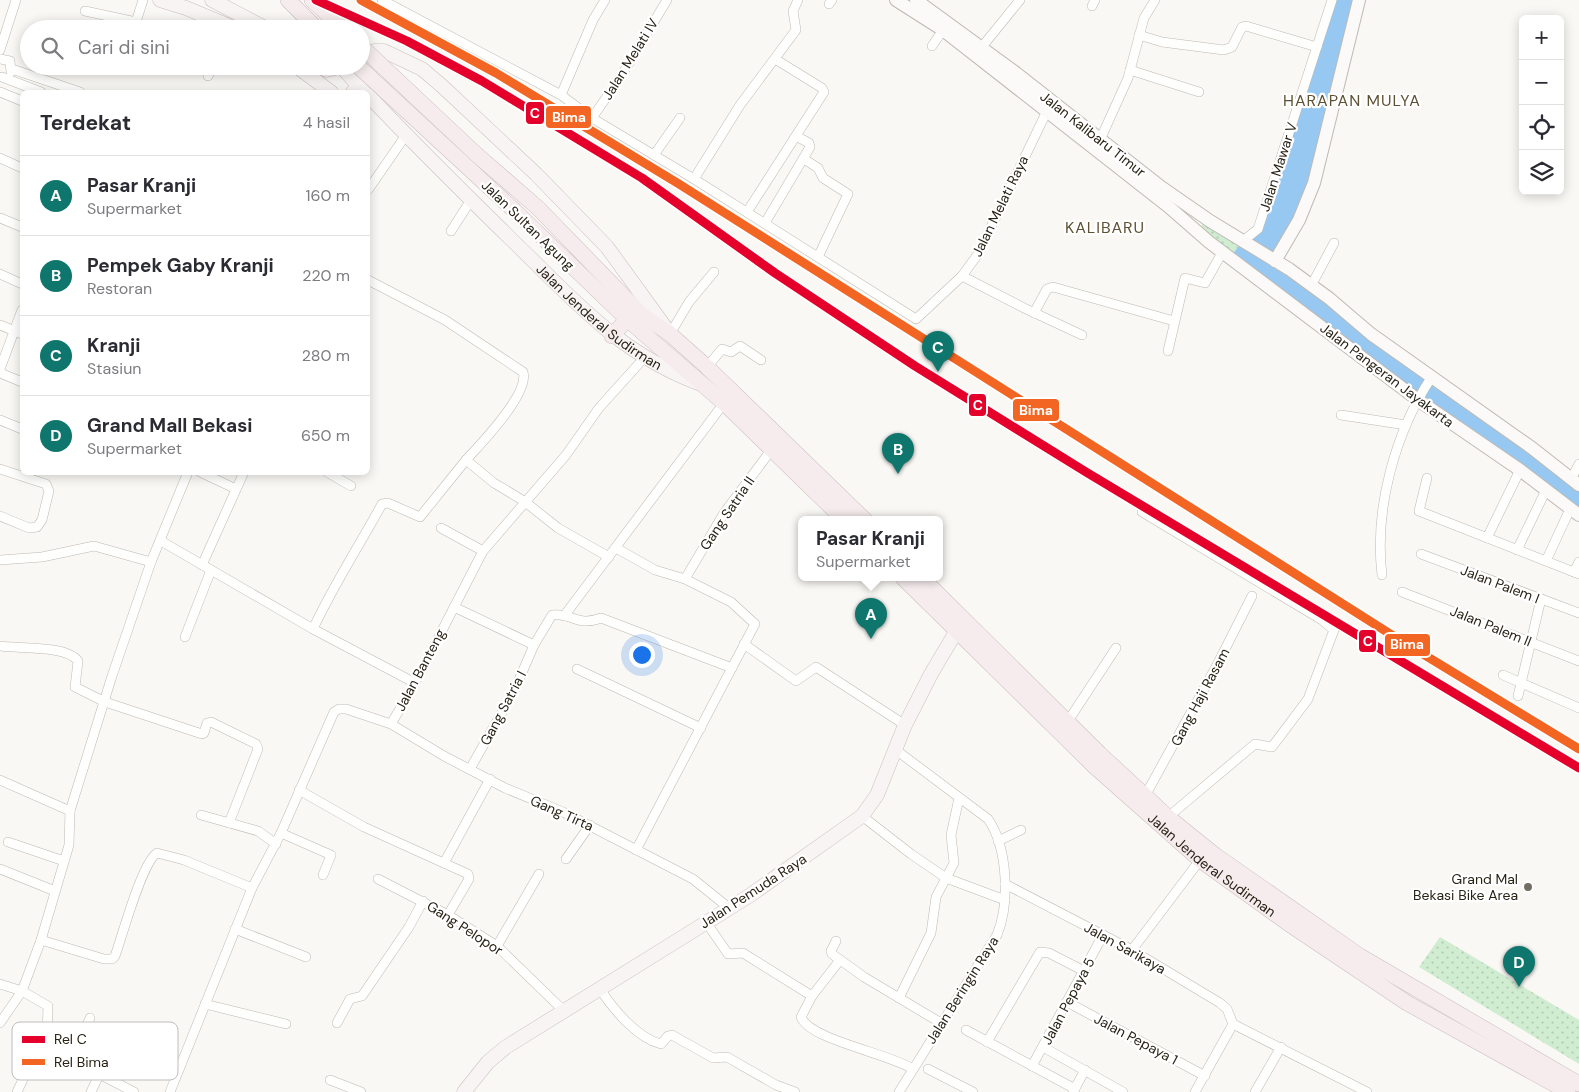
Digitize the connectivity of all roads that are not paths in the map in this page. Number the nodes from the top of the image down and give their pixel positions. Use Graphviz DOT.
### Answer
graph roads {
  1 [pos="16,0"];
  2 [pos="143,0"];
  3 [pos="160,0"];
  4 [pos="212,0"];
  5 [pos="288,0"];
  6 [pos="312,0"];
  7 [pos="382,0"];
  8 [pos="667,0"];
  9 [pos="798,0"];
  10 [pos="896,0"];
  11 [pos="916,0"];
  12 [pos="1020,0"];
  13 [pos="1155,0"];
  14 [pos="1332,0"];
  15 [pos="1359,0"];
  16 [pos="602,1"];
  17 [pos="85,11"];
  18 [pos="127,20"];
  19 [pos="137,20"];
  20 [pos="207,20"];
  21 [pos="250,20"];
  22 [pos="308,20"];
  23 [pos="333,20"];
  24 [pos="943,30"];
  25 [pos="1139,35"];
  26 [pos="932,46"];
  27 [pos="1317,47"];
  28 [pos="981,48"];
  29 [pos="0,50"];
  30 [pos="370,54"];
  31 [pos="370,55"];
  32 [pos="397,57"];
  33 [pos="0,58"];
  34 [pos="775,59"];
  35 [pos="12,68"];
  36 [pos="370,68"];
  37 [pos="1130,70"];
  38 [pos="20,71"];
  39 [pos="32,75"];
  40 [pos="308,75"];
  41 [pos="349,75"];
  42 [pos="366,75"];
  43 [pos="368,75"];
  44 [pos="1,77"];
  45 [pos="36,90"];
  46 [pos="74,90"];
  47 [pos="328,90"];
  48 [pos="361,90"];
  49 [pos="364,90"];
  50 [pos="0,92"];
  51 [pos="1199,92"];
  52 [pos="561,95"];
  53 [pos="20,100"];
  54 [pos="370,100"];
  55 [pos="1047,111"];
  56 [pos="592,118"];
  57 [pos="680,118"];
  58 [pos="406,135"];
  59 [pos="796,136"];
  60 [pos="1100,140"];
  61 [pos="654,156"];
  62 [pos="0,158"];
  63 [pos="804,160"];
  64 [pos="20,167"];
  65 [pos="694,179"];
  66 [pos="370,187"];
  67 [pos="471,200"];
  68 [pos="1174,204"];
  69 [pos="747,212"];
  70 [pos="0,218"];
  71 [pos="1210,222"];
  72 [pos="765,223"];
  73 [pos="20,226"];
  74 [pos="451,231"];
  75 [pos="1198,232"];
  76 [pos="1243,241"];
  77 [pos="1334,242"];
  78 [pos="1223,251"];
  79 [pos="818,257"];
  80 [pos="1275,261"];
  81 [pos="714,272"];
  82 [pos="0,274"];
  83 [pos="962,276"];
  84 [pos="370,281"];
  85 [pos="20,283"];
  86 [pos="1311,286"];
  87 [pos="1034,313"];
  88 [pos="642,315"];
  89 [pos="627,319"];
  90 [pos="1174,321"];
  91 [pos="0,325"];
  92 [pos="18,332"];
  93 [pos="670,334"];
  94 [pos="1082,335"];
  95 [pos="612,336"];
  96 [pos="1168,351"];
  97 [pos="644,358"];
  98 [pos="761,360"];
  99 [pos="707,367"];
  100 [pos="0,369"];
  101 [pos="0,373"];
  102 [pos="1431,378"];
  103 [pos="20,381"];
  104 [pos="699,383"];
  105 [pos="1418,398"];
  106 [pos="724,404"];
  107 [pos="1341,414"];
  108 [pos="0,420"];
  109 [pos="1406,425"];
  110 [pos="20,427"];
  111 [pos="772,450"];
  112 [pos="466,460"];
  113 [pos="1579,464"];
  114 [pos="0,469"];
  115 [pos="1520,470"];
  116 [pos="187,475"];
  117 [pos="206,475"];
  118 [pos="243,475"];
  119 [pos="331,475"];
  120 [pos="1427,478"];
  121 [pos="1575,482"];
  122 [pos="351,486"];
  123 [pos="236,489"];
  124 [pos="1546,490"];
  125 [pos="524,501"];
  126 [pos="1142,512"];
  127 [pos="1575,512"];
  128 [pos="0,516"];
  129 [pos="840,516"];
  130 [pos="862,516"];
  131 [pos="441,528"];
  132 [pos="1487,538"];
  133 [pos="161,541"];
  134 [pos="616,548"];
  135 [pos="1517,550"];
  136 [pos="483,551"];
  137 [pos="1421,554"];
  138 [pos="609,557"];
  139 [pos="0,560"];
  140 [pos="1546,561"];
  141 [pos="151,562"];
  142 [pos="1579,562"];
  143 [pos="202,564"];
  144 [pos="211,570"];
  145 [pos="1576,573"];
  146 [pos="1382,575"];
  147 [pos="685,579"];
  148 [pos="907,581"];
  149 [pos="924,581"];
  150 [pos="1402,592"];
  151 [pos="1252,596"];
  152 [pos="1541,600"];
  153 [pos="454,607"];
  154 [pos="1579,613"];
  155 [pos="564,616"];
  156 [pos="961,625"];
  157 [pos="313,629"];
  158 [pos="185,637"];
  159 [pos="1529,642"];
  160 [pos="744,644"];
  161 [pos="0,646"];
  162 [pos="534,646"];
  163 [pos="1116,648"];
  164 [pos="1579,661"];
  165 [pos="732,668"];
  166 [pos="577,669"];
  167 [pos="1502,675"];
  168 [pos="1520,682"];
  169 [pos="415,683"];
  170 [pos="1518,696"];
  171 [pos="104,702"];
  172 [pos="1579,708"];
  173 [pos="1068,721"];
  174 [pos="391,724"];
  175 [pos="905,725"];
  176 [pos="701,728"];
  177 [pos="896,750"];
  178 [pos="1089,752"];
  179 [pos="470,769"];
  180 [pos="490,779"];
  181 [pos="0,780"];
  182 [pos="299,790"];
  183 [pos="1145,796"];
  184 [pos="959,798"];
  185 [pos="70,811"];
  186 [pos="201,815"];
  187 [pos="862,816"];
  188 [pos="1168,817"];
  189 [pos="228,823"];
  190 [pos="590,825"];
  191 [pos="1020,830"];
  192 [pos="281,833"];
  193 [pos="8,842"];
  194 [pos="998,842"];
  195 [pos="276,844"];
  196 [pos="636,850"];
  197 [pos="566,859"];
  198 [pos="1200,860"];
  199 [pos="64,861"];
  200 [pos="444,863"];
  201 [pos="0,869"];
  202 [pos="539,874"];
  203 [pos="323,876"];
  204 [pos="378,878"];
  205 [pos="946,878"];
  206 [pos="1007,884"];
  207 [pos="252,888"];
  208 [pos="55,891"];
  209 [pos="1005,900"];
  210 [pos="423,901"];
  211 [pos="729,908"];
  212 [pos="448,915"];
  213 [pos="706,922"];
  214 [pos="235,929"];
  215 [pos="1103,935"];
  216 [pos="41,940"];
  217 [pos="836,941"];
  218 [pos="497,946"];
  219 [pos="1132,950"];
  220 [pos="306,957"];
  221 [pos="840,960"];
  222 [pos="1356,961"];
  223 [pos="1084,971"];
  224 [pos="0,984"];
  225 [pos="600,989"];
  226 [pos="22,991"];
  227 [pos="812,996"];
  228 [pos="899,998"];
  229 [pos="1067,1002"];
  230 [pos="205,1004"];
  231 [pos="564,1011"];
  232 [pos="90,1018"];
  233 [pos="47,1022"];
  234 [pos="88,1022"];
  235 [pos="337,1022"];
  236 [pos="0,1023"];
  237 [pos="286,1024"];
  238 [pos="941,1024"];
  239 [pos="1233,1024"];
  240 [pos="966,1030"];
  241 [pos="987,1042"];
  242 [pos="1043,1047"];
  243 [pos="1281,1047"];
  244 [pos="1032,1066"];
  245 [pos="913,1069"];
  246 [pos="928,1069"];
  247 [pos="1085,1070"];
  248 [pos="178,1072"];
  249 [pos="1205,1076"];
  250 [pos="23,1080"];
  251 [pos="97,1080"];
  252 [pos="109,1080"];
  253 [pos="175,1080"];
  254 [pos="330,1080"];
  255 [pos="1579,1084"];
  256 [pos="1074,1090"];
  257 [pos="17,1092"];
  258 [pos="91,1092"];
  259 [pos="134,1092"];
  260 [pos="170,1092"];
  261 [pos="361,1092"];
  262 [pos="464,1092"];
  263 [pos="795,1092"];
  264 [pos="899,1092"];
  265 [pos="973,1092"];
  266 [pos="1123,1092"];
  267 [pos="1195,1092"];
  268 [pos="1256,1092"];
  269 [pos="1367,1092"];
  270 [pos="1568,1092"];
  1 -- 29 [label="street"];
  2 -- 19 [label="street"];
  3 -- 20 [label="main road"];
  4 -- 21 [label="main road"];
  5 -- 22 [label="highway"];
  6 -- 23 [label="highway"];
  7 -- 52 [label="street, Jalan Melati Raya"];
  8 -- 56 [label="street, Jalan Melati IV"];
  9 -- 34 [label="street"];
  10 -- 24 [label="street, Jalan Kalibaru Timur"];
  11 -- 28 [label="street, Jalan Kalibaru Timur"];
  12 -- 28 [label="street"];
  13 -- 25 [label="street"];
  14 -- 27 [label="street, Jalan Mawar V"];
  15 -- 80 [label="street"];
  16 -- 52 [label="street"];
  17 -- 18 [label="street"];
  24 -- 26 [label="street"];
  24 -- 55 [label="street, Jalan Kalibaru Timur"];
  25 -- 27 [label="street"];
  25 -- 37 [label="street"];
  27 -- 76 [label="street, Jalan Mawar V"];
  28 -- 60 [label="street, Jalan Kalibaru Timur"];
  30 -- 32 [label="main road, Jalan Jenderal Sudirman"];
  31 -- 88 [label="highway, Jalan Sultan Agung, bridge"];
  32 -- 36 [label="main road"];
  32 -- 93 [label="main road, Jalan Jenderal Sudirman"];
  33 -- 35 [label="street"];
  34 -- 59 [label="street"];
  34 -- 65 [label="street"];
  35 -- 38 [label="street"];
  35 -- 44 [label="street"];
  37 -- 51 [label="street"];
  37 -- 60 [label="street"];
  39 -- 46 [label="street"];
  40 -- 47 [label="main road"];
  41 -- 48 [label="main road, Jalan Jenderal Sudirman"];
  42 -- 49 [label="main road"];
  43 -- 89 [label="highway, Jalan Sultan Agung, bridge"];
  44 -- 45 [label="street"];
  50 -- 53 [label="street"];
  52 -- 56 [label="street, Jalan Melati Raya"];
  54 -- 58 [label="main road, Jalan Jenderal Sudirman"];
  55 -- 68 [label="street, Jalan Kalibaru Timur"];
  55 -- 83 [label="street, Jalan Melati Raya"];
  56 -- 61 [label="street, Jalan Melati Raya"];
  57 -- 61 [label="street"];
  58 -- 66 [label="street"];
  58 -- 67 [label="main road, Jalan Jenderal Sudirman"];
  59 -- 63 [label="street"];
  59 -- 69 [label="street"];
  60 -- 68 [label="street, Jalan Kalibaru Timur"];
  61 -- 65 [label="street, Jalan Melati Raya"];
  62 -- 64 [label="street"];
  63 -- 72 [label="street"];
  63 -- 79 [label="street"];
  65 -- 69 [label="street, Jalan Melati Raya"];
  67 -- 74 [label="street"];
  67 -- 95 [label="main road, Jalan Jenderal Sudirman"];
  68 -- 71 [label="street, Jalan Kalibaru Timur"];
  68 -- 75 [label="street, Jalan Kalibaru Timur"];
  69 -- 72 [label="street, Jalan Melati Raya"];
  70 -- 73 [label="street"];
  71 -- 75 [label="street"];
  71 -- 76 [label="street, Jalan Kalibaru Timur"];
  72 -- 79 [label="street, Jalan Melati Raya"];
  75 -- 78 [label="street, Jalan Pangeran Jayakarta"];
  76 -- 80 [label="street, Jalan Kalibaru Timur"];
  77 -- 86 [label="street"];
  78 -- 90 [label="street"];
  78 -- 105 [label="street, Jalan Pangeran Jayakarta"];
  79 -- 83 [label="street, Jalan Melati Raya"];
  80 -- 86 [label="street, Jalan Pangeran Jayakarta"];
  81 -- 93 [label="street"];
  82 -- 85 [label="street"];
  83 -- 87 [label="street"];
  84 -- 112 [label="street"];
  86 -- 102 [label="street, Jalan Pangeran Jayakarta"];
  87 -- 90 [label="street"];
  87 -- 94 [label="street"];
  88 -- 93 [label="highway, Jalan Jenderal Sudirman"];
  89 -- 95 [label="highway"];
  89 -- 104 [label="highway, Jalan Sultan Agung"];
  90 -- 96 [label="street"];
  91 -- 92 [label="street"];
  92 -- 100 [label="street"];
  93 -- 99 [label="highway, Jalan Jenderal Sudirman"];
  95 -- 97 [label="main road, Jalan Jenderal Sudirman"];
  97 -- 104 [label="main road, Jalan Jenderal Sudirman"];
  97 -- 125 [label="street, Jalan Banteng"];
  98 -- 99 [label="street"];
  99 -- 130 [label="highway, Jalan Jenderal Sudirman"];
  101 -- 103 [label="street"];
  102 -- 105 [label="street"];
  102 -- 121 [label="street, Jalan Pangeran Jayakarta"];
  104 -- 106 [label="highway, Jalan Jenderal Sudirman"];
  105 -- 109 [label="street"];
  105 -- 115 [label="street, Jalan Pangeran Jayakarta"];
  106 -- 111 [label="highway, Jalan Jenderal Sudirman"];
  106 -- 134 [label="street"];
  107 -- 109 [label="street"];
  108 -- 110 [label="street"];
  109 -- 146 [label="street"];
  111 -- 129 [label="highway, Jalan Jenderal Sudirman"];
  111 -- 147 [label="street, Gang Satria II"];
  112 -- 125 [label="street"];
  112 -- 157 [label="street"];
  113 -- 121 [label="street"];
  114 -- 128 [label="street"];
  115 -- 124 [label="street, Jalan Pangeran Jayakarta"];
  115 -- 132 [label="street"];
  116 -- 133 [label="street"];
  117 -- 123 [label="street"];
  118 -- 123 [label="street"];
  119 -- 122 [label="street"];
  120 -- 132 [label="street"];
  123 -- 143 [label="street"];
  124 -- 127 [label="street, Jalan Pangeran Jayakarta"];
  124 -- 135 [label="street"];
  125 -- 136 [label="street, Jalan Banteng"];
  125 -- 138 [label="street"];
  126 -- 188 [label="street"];
  127 -- 140 [label="street"];
  131 -- 136 [label="street"];
  132 -- 135 [label="street"];
  133 -- 141 [label="street"];
  133 -- 143 [label="street"];
  134 -- 138 [label="street"];
  134 -- 147 [label="street"];
  135 -- 140 [label="street"];
  136 -- 153 [label="street, Jalan Banteng"];
  137 -- 152 [label="street, Jalan Palem I"];
  138 -- 155 [label="street"];
  139 -- 141 [label="street"];
  140 -- 145 [label="street"];
  141 -- 171 [label="street"];
  142 -- 145 [label="street"];
  143 -- 144 [label="street"];
  144 -- 157 [label="street"];
  144 -- 158 [label="street"];
  147 -- 160 [label="street"];
  148 -- 156 [label="highway, Jalan Jenderal Sudirman"];
  149 -- 156 [label="highway, Jalan Jenderal Sudirman"];
  150 -- 159 [label="street, Jalan Palem II"];
  151 -- 183 [label="street, Gang Haji Rasam"];
  152 -- 154 [label="street, Jalan Palem I"];
  152 -- 159 [label="street"];
  153 -- 162 [label="street"];
  153 -- 169 [label="street, Jalan Banteng"];
  155 -- 162 [label="street, Gang Satria I"];
  155 -- 165 [label="street"];
  156 -- 173 [label="highway, Jalan Jenderal Sudirman"];
  156 -- 175 [label="main road, Jalan Pemuda Raya"];
  156 -- 178 [label="highway, Jalan Jenderal Sudirman"];
  157 -- 169 [label="street"];
  159 -- 164 [label="street, Jalan Palem II"];
  159 -- 168 [label="street"];
  160 -- 165 [label="street"];
  160 -- 175 [label="street"];
  161 -- 171 [label="street"];
  162 -- 179 [label="street, Gang Satria I"];
  163 -- 173 [label="street"];
  165 -- 176 [label="street"];
  166 -- 176 [label="street"];
  167 -- 168 [label="street"];
  168 -- 170 [label="street"];
  168 -- 172 [label="street"];
  169 -- 174 [label="street, Jalan Banteng"];
  171 -- 185 [label="street"];
  171 -- 189 [label="street"];
  173 -- 178 [label="highway, Jalan Jenderal Sudirman"];
  174 -- 179 [label="street, Gang Tirta"];
  174 -- 182 [label="street, Jalan Banteng"];
  175 -- 177 [label="main road, Jalan Pemuda Raya"];
  176 -- 196 [label="street"];
  177 -- 184 [label="street, Jalan Beringin Raya"];
  177 -- 187 [label="main road, Jalan Pemuda Raya"];
  178 -- 183 [label="highway, Jalan Jenderal Sudirman"];
  178 -- 198 [label="highway, Jalan Jenderal Sudirman"];
  179 -- 180 [label="street, Gang Tirta"];
  180 -- 190 [label="street, Gang Tirta"];
  180 -- 200 [label="street"];
  181 -- 185 [label="street"];
  182 -- 192 [label="street, Jalan Banteng"];
  182 -- 200 [label="street"];
  183 -- 188 [label="highway, Jalan Jenderal Sudirman"];
  184 -- 194 [label="street, Jalan Beringin Raya"];
  184 -- 205 [label="street"];
  185 -- 199 [label="street"];
  186 -- 189 [label="street"];
  187 -- 205 [label="street"];
  187 -- 211 [label="main road, Jalan Pemuda Raya"];
  188 -- 222 [label="highway, Jalan Jenderal Sudirman"];
  189 -- 195 [label="street"];
  190 -- 196 [label="street, Gang Tirta"];
  190 -- 197 [label="street"];
  191 -- 194 [label="street"];
  192 -- 195 [label="street, Jalan Banteng"];
  192 -- 203 [label="street"];
  193 -- 199 [label="street"];
  194 -- 206 [label="street, Jalan Beringin Raya"];
  195 -- 207 [label="street, Jalan Banteng"];
  196 -- 211 [label="street, Gang Tirta"];
  198 -- 219 [label="street"];
  198 -- 222 [label="highway, Jalan Jenderal Sudirman"];
  199 -- 208 [label="street"];
  200 -- 212 [label="street"];
  201 -- 208 [label="street"];
  202 -- 218 [label="street"];
  204 -- 210 [label="street, Gang Pelopor"];
  205 -- 209 [label="street"];
  205 -- 228 [label="street"];
  206 -- 209 [label="street, Jalan Beringin Raya"];
  206 -- 215 [label="street, Jalan Sarikaya"];
  207 -- 214 [label="street, Jalan Banteng"];
  207 -- 216 [label="street"];
  208 -- 216 [label="street"];
  209 -- 238 [label="street, Jalan Beringin Raya"];
  210 -- 212 [label="street, Gang Pelopor"];
  210 -- 235 [label="street"];
  211 -- 213 [label="main road, Jalan Pemuda Raya"];
  212 -- 218 [label="street, Gang Pelopor"];
  213 -- 225 [label="main road, Jalan Pemuda Raya"];
  213 -- 227 [label="street"];
  214 -- 220 [label="street"];
  214 -- 230 [label="street, Jalan Banteng"];
  215 -- 219 [label="street, Jalan Sarikaya"];
  215 -- 223 [label="street, Jalan Pepaya 5"];
  216 -- 226 [label="street"];
  217 -- 221 [label="street"];
  218 -- 231 [label="street, Gang Pelopor"];
  219 -- 239 [label="street, Jalan Sarikaya"];
  221 -- 227 [label="street"];
  221 -- 228 [label="street"];
  222 -- 255 [label="highway, Jalan Jenderal Sudirman"];
  222 -- 270 [label="highway, Jalan Jenderal Sudirman"];
  223 -- 229 [label="street, Jalan Pepaya 5"];
  223 -- 241 [label="street"];
  224 -- 226 [label="street"];
  225 -- 231 [label="main road, Jalan Pemuda Raya"];
  225 -- 263 [label="street"];
  226 -- 233 [label="street"];
  226 -- 236 [label="street"];
  227 -- 245 [label="street"];
  228 -- 238 [label="street"];
  229 -- 242 [label="street, Jalan Pepaya 5"];
  229 -- 249 [label="street, Jalan Pepaya 1"];
  230 -- 237 [label="street"];
  230 -- 248 [label="street, Jalan Banteng"];
  231 -- 262 [label="main road, Jalan Pemuda Raya"];
  232 -- 234 [label="street"];
  238 -- 245 [label="street, Jalan Beringin Raya"];
  239 -- 243 [label="street"];
  239 -- 249 [label="street"];
  240 -- 241 [label="street"];
  241 -- 244 [label="street"];
  242 -- 244 [label="street, Jalan Pepaya 5"];
  242 -- 247 [label="street"];
  243 -- 268 [label="street"];
  243 -- 269 [label="street"];
  244 -- 256 [label="street"];
  245 -- 264 [label="street, Jalan Beringin Raya"];
  246 -- 265 [label="street"];
  247 -- 256 [label="street"];
  247 -- 266 [label="street"];
  249 -- 267 [label="street"];
  250 -- 257 [label="street"];
  251 -- 258 [label="street"];
  252 -- 259 [label="street"];
  253 -- 260 [label="street, Jalan Banteng"];
  254 -- 261 [label="street"];
}
